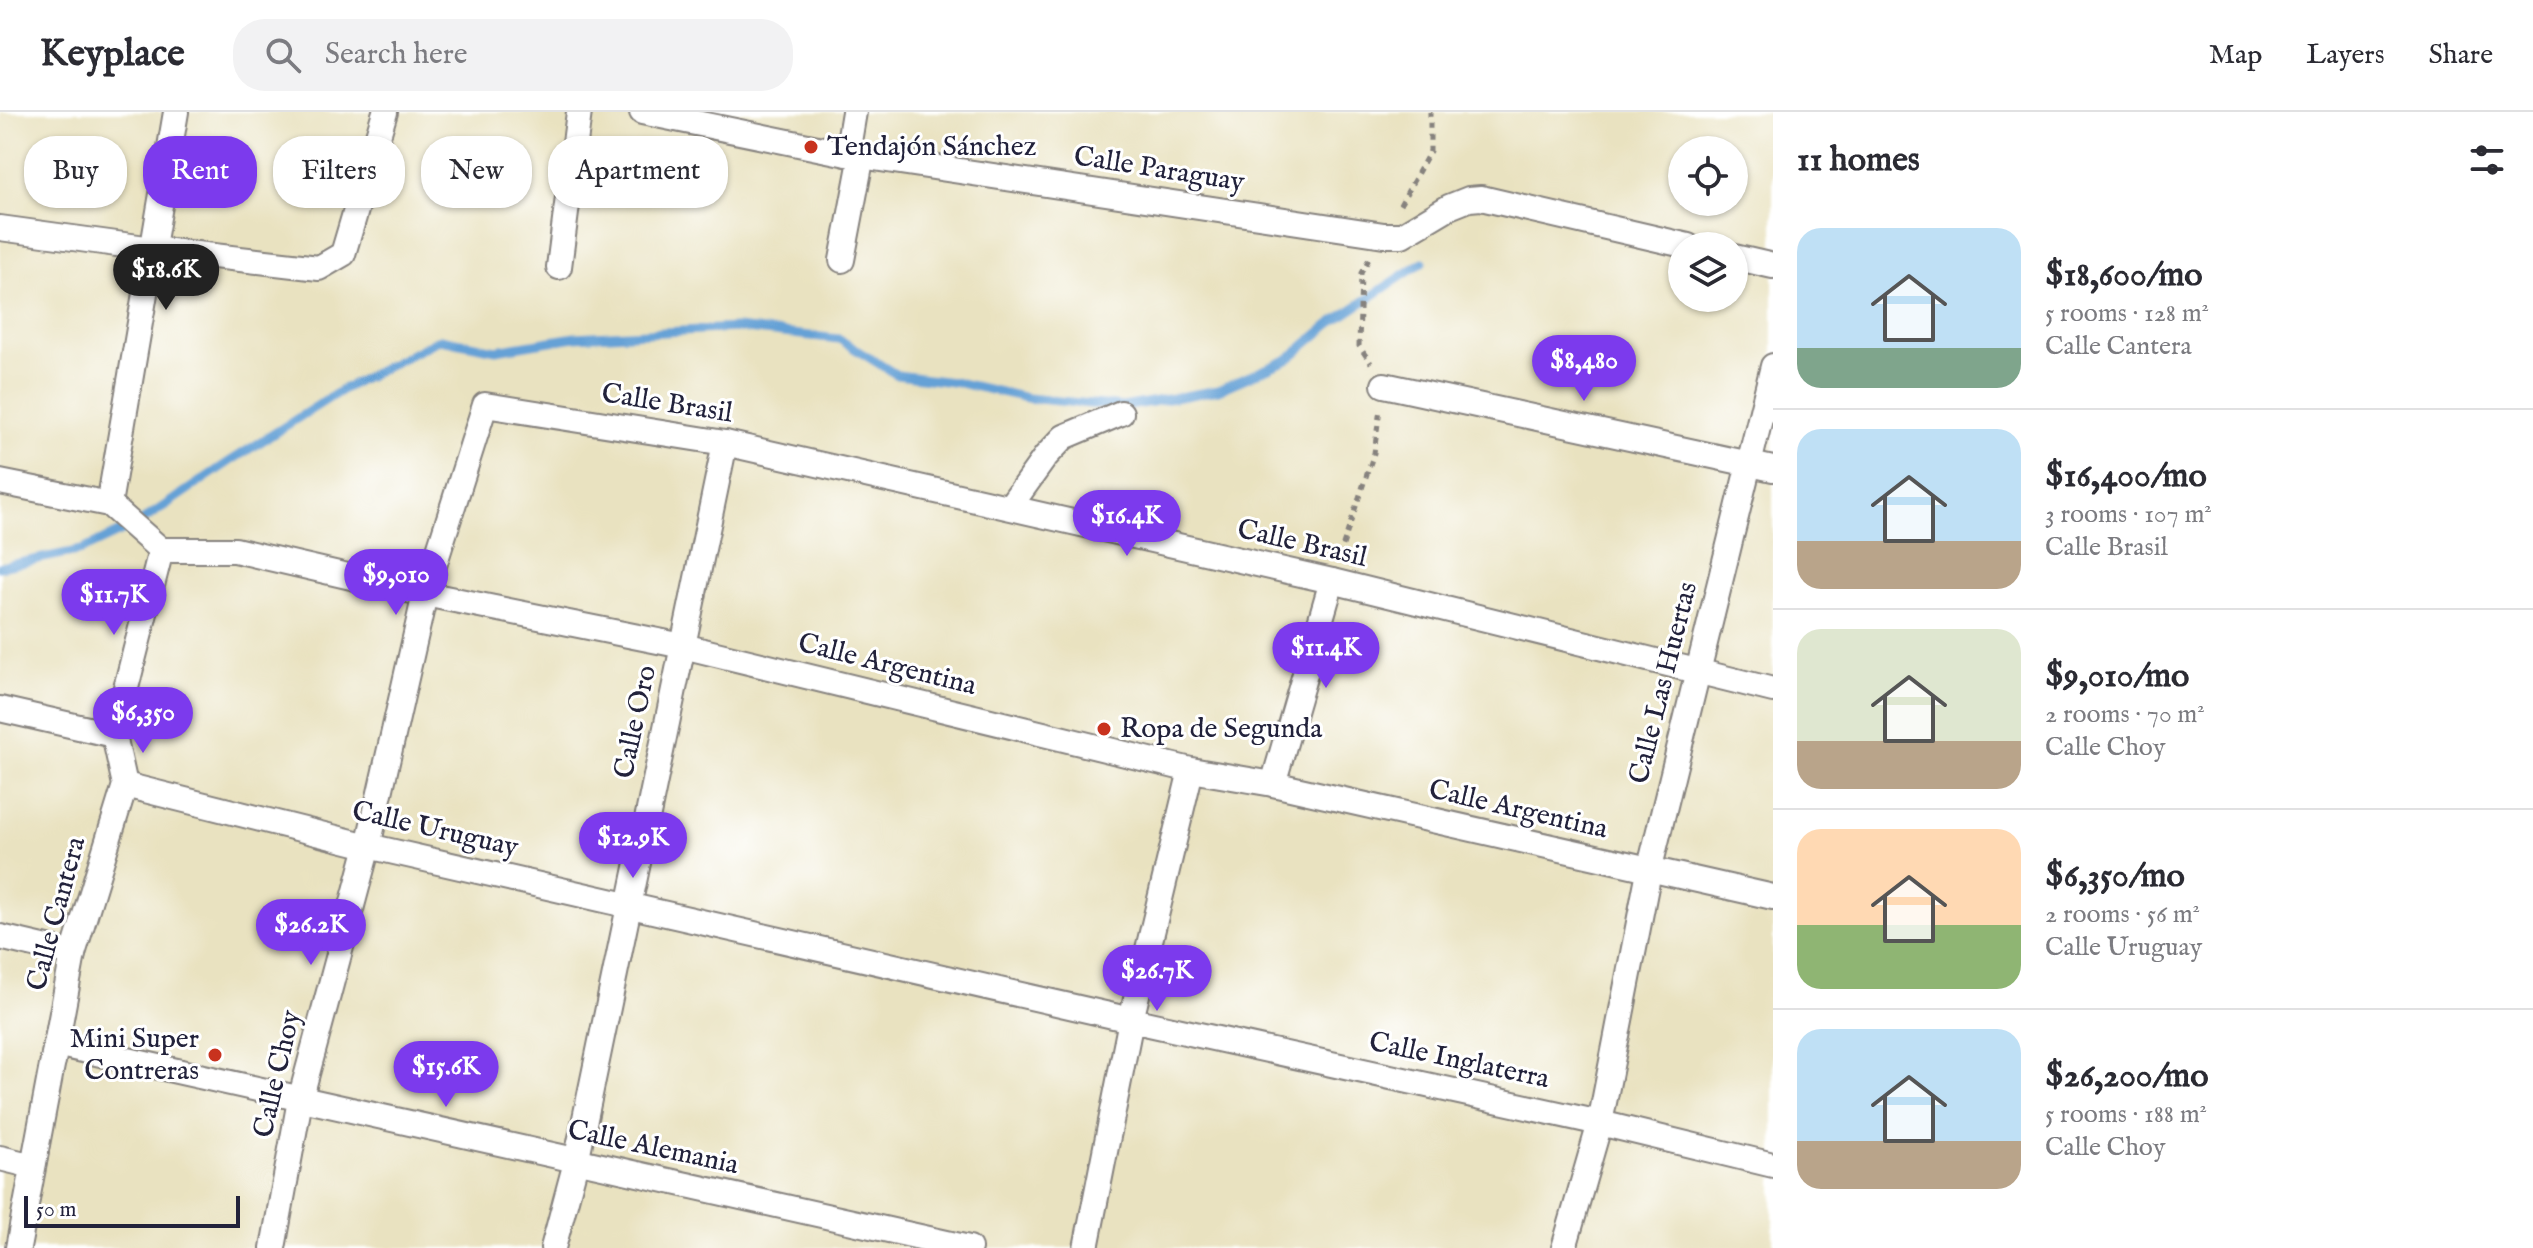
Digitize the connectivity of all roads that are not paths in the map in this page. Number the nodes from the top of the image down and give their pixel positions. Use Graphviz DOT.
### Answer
graph roads {
  1 [pos="176,112"];
  2 [pos="385,112"];
  3 [pos="579,112"];
  4 [pos="642,112"];
  5 [pos="854,112"];
  6 [pos="854,154"];
  7 [pos="0,228"];
  8 [pos="1668,241"];
  9 [pos="153,249"];
  10 [pos="842,260"];
  11 [pos="1748,260"];
  12 [pos="1773,266"];
  13 [pos="559,267"];
  14 [pos="1773,366"];
  15 [pos="1384,385"];
  16 [pos="485,405"];
  17 [pos="1121,413"];
  18 [pos="725,443"];
  19 [pos="1749,462"];
  20 [pos="1773,469"];
  21 [pos="0,482"];
  22 [pos="109,504"];
  23 [pos="1010,506"];
  24 [pos="161,550"];
  25 [pos="1332,581"];
  26 [pos="425,594"];
  27 [pos="683,646"];
  28 [pos="1698,671"];
  29 [pos="1773,690"];
  30 [pos="0,709"];
  31 [pos="114,735"];
  32 [pos="1191,770"];
  33 [pos="1273,784"];
  34 [pos="125,785"];
  35 [pos="368,846"];
  36 [pos="1649,871"];
  37 [pos="1773,897"];
  38 [pos="630,904"];
  39 [pos="0,937"];
  40 [pos="73,954"];
  41 [pos="1131,1020"];
  42 [pos="56,1044"];
  43 [pos="300,1100"];
  44 [pos="1600,1123"];
  45 [pos="0,1158"];
  46 [pos="576,1162"];
  47 [pos="1773,1165"];
  48 [pos="18,1248"];
  49 [pos="273,1248"];
  50 [pos="553,1248"];
  51 [pos="969,1248"];
  52 [pos="1086,1248"];
  53 [pos="1564,1248"];
  1 -- 9 [label="street"];
  2 -- 9 [label="street"];
  3 -- 13 [label="street"];
  4 -- 6 [label="street, Calle Paraguay"];
  5 -- 6 [label="street"];
  6 -- 8 [label="street, Calle Paraguay"];
  6 -- 10 [label="street"];
  7 -- 9 [label="street"];
  9 -- 22 [label="street"];
  11 -- 12 [label="street"];
  14 -- 19 [label="street, Calle Las Huertas"];
  15 -- 19 [label="street"];
  16 -- 18 [label="street, Calle Brasil"];
  16 -- 26 [label="street, Calle Choy"];
  17 -- 23 [label="street"];
  18 -- 23 [label="street, Calle Brasil"];
  18 -- 27 [label="street, Calle Oro"];
  19 -- 20 [label="street"];
  19 -- 28 [label="street, Calle Las Huertas"];
  21 -- 22 [label="street"];
  22 -- 24 [label="street"];
  23 -- 25 [label="street, Calle Brasil"];
  24 -- 26 [label="street, Calle Argentina"];
  24 -- 31 [label="street"];
  25 -- 28 [label="street, Calle Brasil"];
  25 -- 33 [label="street"];
  26 -- 27 [label="street, Calle Argentina"];
  26 -- 35 [label="street, Calle Choy"];
  27 -- 32 [label="street, Calle Argentina"];
  27 -- 38 [label="street, Calle Oro"];
  28 -- 29 [label="street, Calle Brasil"];
  28 -- 36 [label="street, Calle Las Huertas"];
  30 -- 31 [label="street"];
  31 -- 34 [label="street"];
  32 -- 33 [label="street, Calle Argentina"];
  32 -- 41 [label="street"];
  33 -- 36 [label="street, Calle Argentina"];
  34 -- 35 [label="street, Calle Uruguay"];
  34 -- 40 [label="street, Calle Cantera"];
  35 -- 38 [label="street, Calle Uruguay"];
  35 -- 43 [label="street, Calle Choy"];
  36 -- 37 [label="street, Calle Argentina"];
  36 -- 44 [label="street, Calle Las Huertas"];
  38 -- 41 [label="street, Calle Uruguay"];
  38 -- 46 [label="street, Calle Oro"];
  39 -- 40 [label="street"];
  40 -- 42 [label="street, Calle Cantera"];
  41 -- 44 [label="street, Calle Inglaterra"];
  41 -- 52 [label="street"];
  42 -- 43 [label="street, Calle Alemania"];
  42 -- 45 [label="street"];
  42 -- 48 [label="street, Calle Cantera"];
  43 -- 46 [label="street, Calle Alemania"];
  43 -- 49 [label="street, Calle Choy"];
  44 -- 47 [label="street, Calle Inglaterra"];
  44 -- 53 [label="street, Calle Las Huertas"];
  46 -- 50 [label="street, Calle Oro"];
  46 -- 51 [label="street, Calle Alemania"];
}
